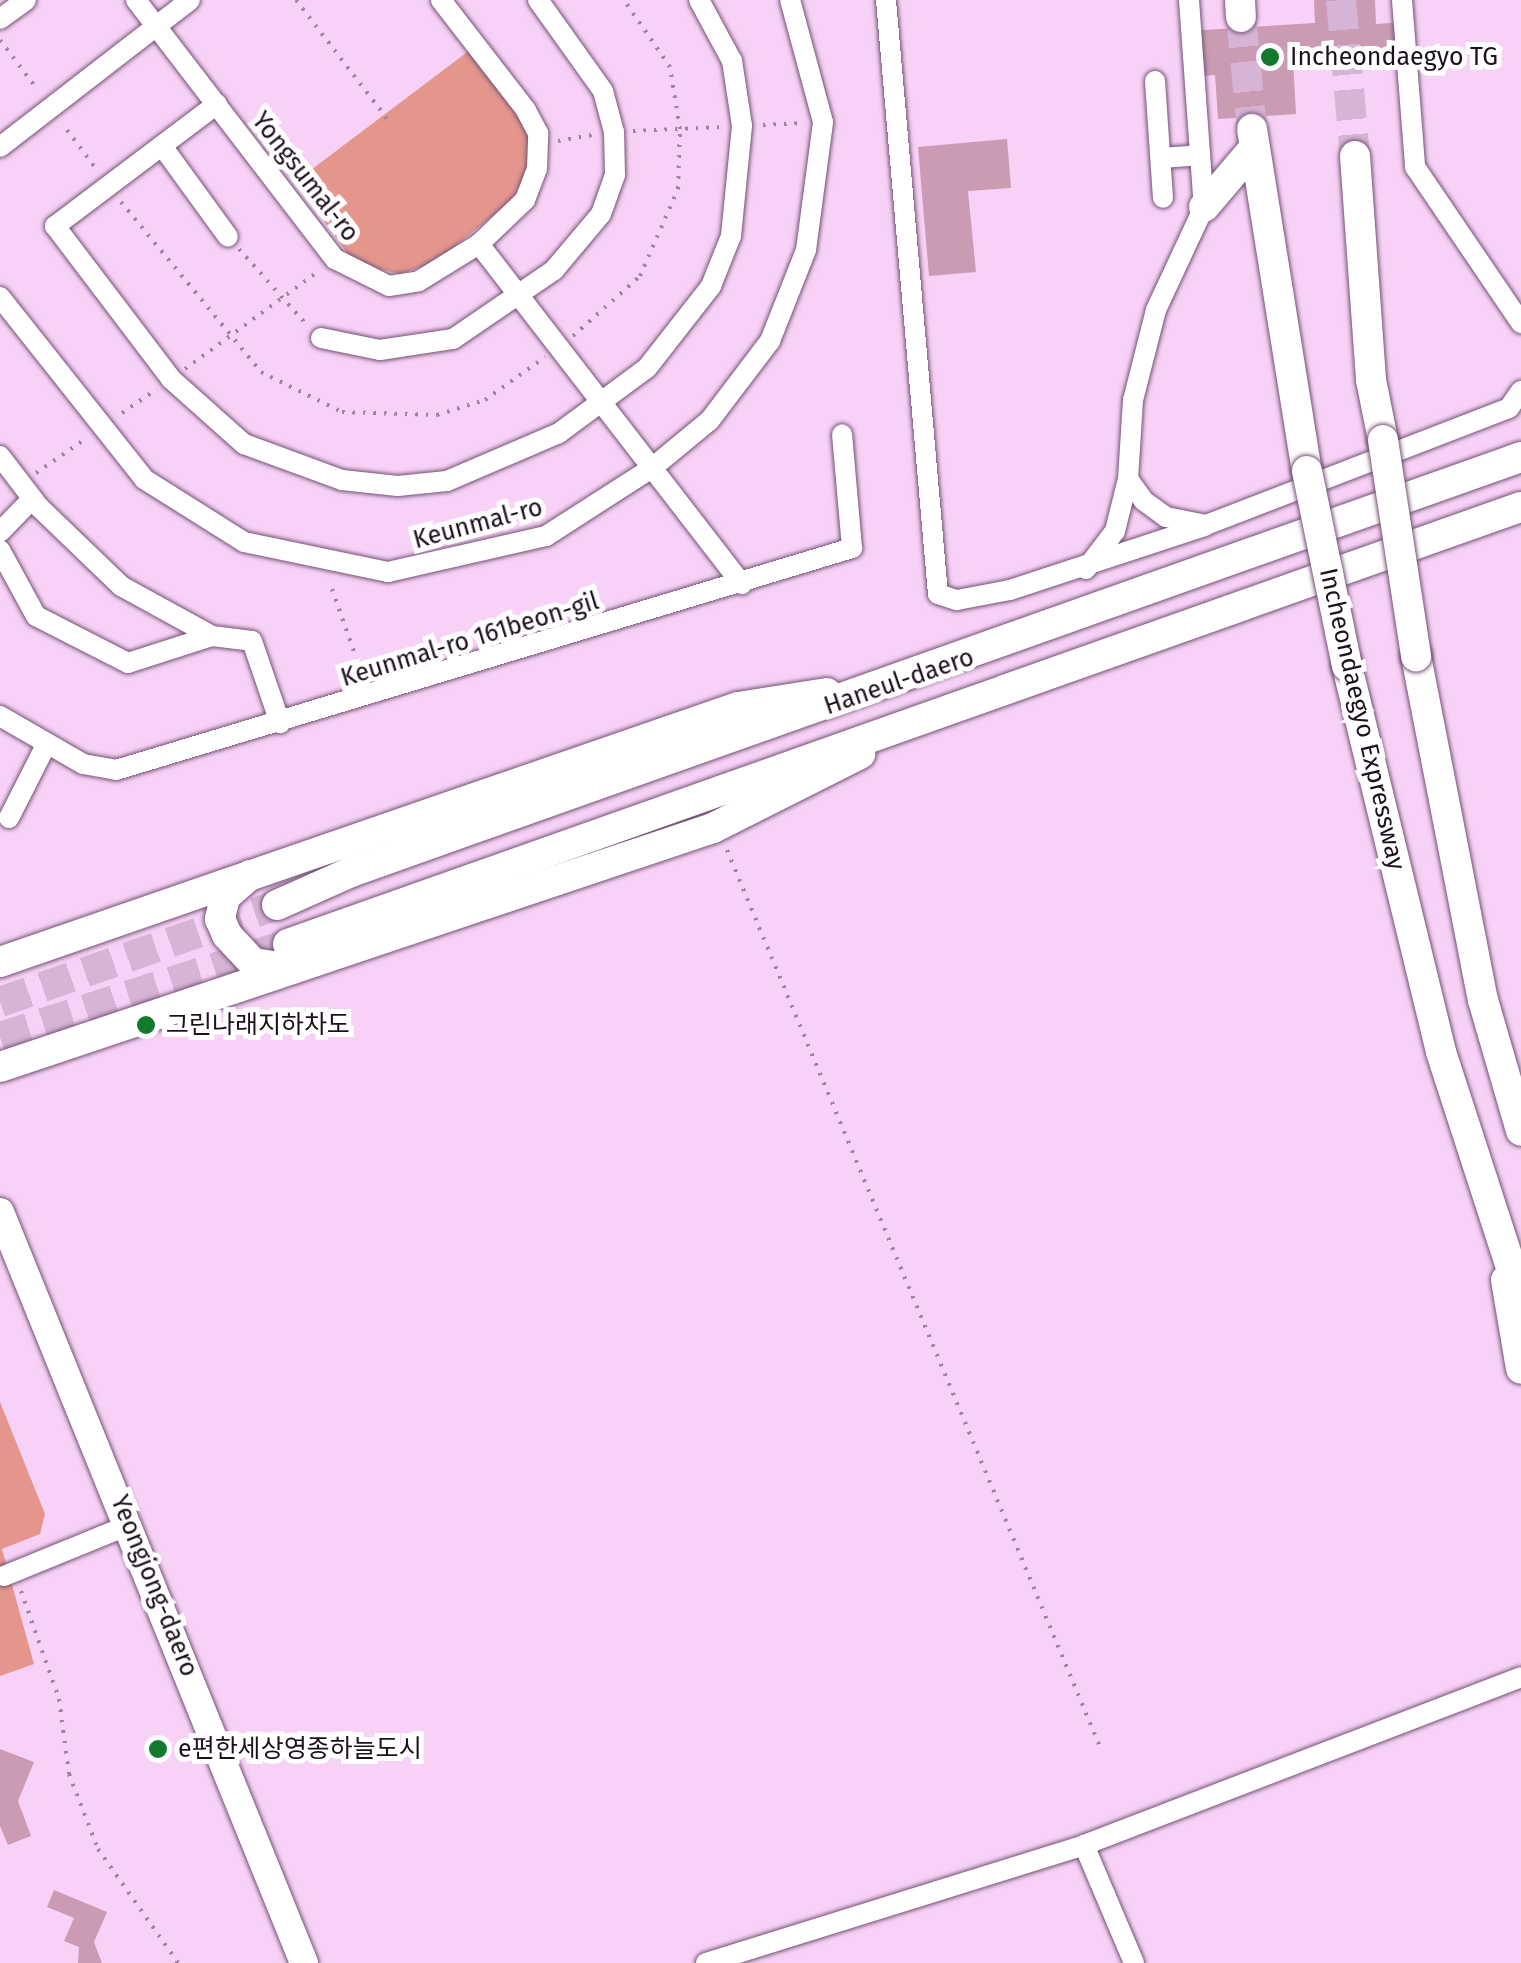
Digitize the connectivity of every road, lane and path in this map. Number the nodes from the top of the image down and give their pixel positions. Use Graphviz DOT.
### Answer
graph roads {
  1 [pos="26,0"];
  2 [pos="136,0"];
  3 [pos="190,0"];
  4 [pos="296,0"];
  5 [pos="441,0"];
  6 [pos="538,0"];
  7 [pos="699,0"];
  8 [pos="790,0"];
  9 [pos="886,0"];
  10 [pos="1189,0"];
  11 [pos="1402,0"];
  12 [pos="0,19"];
  13 [pos="156,26"];
  14 [pos="0,40"];
  15 [pos="1155,80"];
  16 [pos="37,89"];
  17 [pos="217,104"];
  18 [pos="388,120"];
  19 [pos="823,122"];
  20 [pos="742,126"];
  21 [pos="614,132"];
  22 [pos="538,144"];
  23 [pos="162,146"];
  24 [pos="0,147"];
  25 [pos="1200,156"];
  26 [pos="1355,156"];
  27 [pos="1161,158"];
  28 [pos="1164,198"];
  29 [pos="1204,207"];
  30 [pos="228,237"];
  31 [pos="479,244"];
  32 [pos="335,259"];
  33 [pos="0,297"];
  34 [pos="520,297"];
  35 [pos="283,298"];
  36 [pos="1521,323"];
  37 [pos="321,338"];
  38 [pos="171,379"];
  39 [pos="1521,392"];
  40 [pos="601,402"];
  41 [pos="122,413"];
  42 [pos="842,434"];
  43 [pos="81,442"];
  44 [pos="0,456"];
  45 [pos="1521,458"];
  46 [pos="652,468"];
  47 [pos="1128,479"];
  48 [pos="27,491"];
  49 [pos="1521,506"];
  50 [pos="1206,525"];
  51 [pos="0,532"];
  52 [pos="0,550"];
  53 [pos="1086,569"];
  54 [pos="742,584"];
  55 [pos="332,589"];
  56 [pos="212,636"];
  57 [pos="909,680"];
  58 [pos="370,696"];
  59 [pos="0,716"];
  60 [pos="280,724"];
  61 [pos="47,743"];
  62 [pos="9,818"];
  63 [pos="727,850"];
  64 [pos="256,870"];
  65 [pos="277,904"];
  66 [pos="8,956"];
  67 [pos="295,957"];
  68 [pos="0,1067"];
  69 [pos="1521,1131"];
  70 [pos="0,1212"];
  71 [pos="1496,1228"];
  72 [pos="1521,1298"];
  73 [pos="1521,1369"];
  74 [pos="130,1525"];
  75 [pos="9,1574"];
  76 [pos="1521,1677"];
  77 [pos="1100,1747"];
  78 [pos="1084,1845"];
  79 [pos="178,1963"];
  80 [pos="304,1963"];
  81 [pos="706,1963"];
  82 [pos="1134,1963"];
  1 -- 12 [label="street"];
  2 -- 13 [label="street, Yongsumal-ro"];
  3 -- 13 [label="street"];
  4 -- 18 [label="path"];
  5 -- 22 [label="street"];
  6 -- 21 [label="street"];
  7 -- 20 [label="street"];
  8 -- 19 [label="street, Keunmal-ro"];
  9 -- 53 [label="street"];
  10 -- 25 [label="street"];
  11 -- 36 [label="street"];
  13 -- 17 [label="street, Yongsumal-ro"];
  13 -- 24 [label="street"];
  14 -- 16 [label="path"];
  15 -- 27 [label="street"];
  17 -- 23 [label="street"];
  17 -- 32 [label="street, Yongsumal-ro"];
  19 -- 20 [label="path"];
  19 -- 46 [label="street, Keunmal-ro"];
  20 -- 21 [label="path"];
  20 -- 40 [label="street"];
  21 -- 22 [label="path"];
  21 -- 34 [label="street"];
  22 -- 31 [label="street, Yongsumal-ro"];
  23 -- 30 [label="street"];
  23 -- 38 [label="street"];
  25 -- 27 [label="street"];
  25 -- 29 [label="street"];
  26 -- 69 [label="highway, bridge"];
  27 -- 28 [label="street"];
  29 -- 47 [label="street"];
  29 -- 71 [label="highway, Incheondaegyo Expressway, bridge"];
  30 -- 35 [label="path"];
  31 -- 32 [label="street, Yongsumal-ro"];
  31 -- 34 [label="street"];
  32 -- 35 [label="path"];
  33 -- 46 [label="street, Keunmal-ro"];
  34 -- 37 [label="street"];
  34 -- 40 [label="street"];
  35 -- 37 [label="path"];
  35 -- 38 [label="path"];
  38 -- 40 [label="street"];
  38 -- 41 [label="path"];
  39 -- 50 [label="street"];
  40 -- 46 [label="street"];
  42 -- 54 [label="street, Keunmal-ro 161beon-gil"];
  43 -- 48 [label="path"];
  44 -- 48 [label="street"];
  45 -- 57 [label="highway, Haneul-daero"];
  46 -- 54 [label="street"];
  47 -- 50 [label="street"];
  47 -- 53 [label="street"];
  48 -- 51 [label="street"];
  48 -- 56 [label="street"];
  49 -- 67 [label="highway, Haneul-daero"];
  50 -- 53 [label="street"];
  52 -- 56 [label="street"];
  54 -- 58 [label="street, Keunmal-ro 161beon-gil"];
  55 -- 58 [label="path"];
  56 -- 60 [label="street"];
  57 -- 64 [label="highway"];
  57 -- 65 [label="highway, Haneul-daero"];
  58 -- 60 [label="street, Keunmal-ro 161beon-gil"];
  59 -- 61 [label="street, Keunmal-ro 161beon-gil"];
  60 -- 61 [label="street, Keunmal-ro 161beon-gil"];
  61 -- 62 [label="street"];
  63 -- 77 [label="path"];
  64 -- 66 [label="highway"];
  64 -- 67 [label="highway"];
  67 -- 68 [label="highway, Haneul-daero"];
  70 -- 74 [label="main road, Yeongjong-daero"];
  71 -- 72 [label="highway, Incheondaegyo Expressway"];
  71 -- 73 [label="highway"];
  74 -- 75 [label="street"];
  74 -- 80 [label="main road, Yeongjong-daero"];
  75 -- 79 [label="path"];
  76 -- 78 [label="street"];
  78 -- 81 [label="street"];
  78 -- 82 [label="street"];
}
